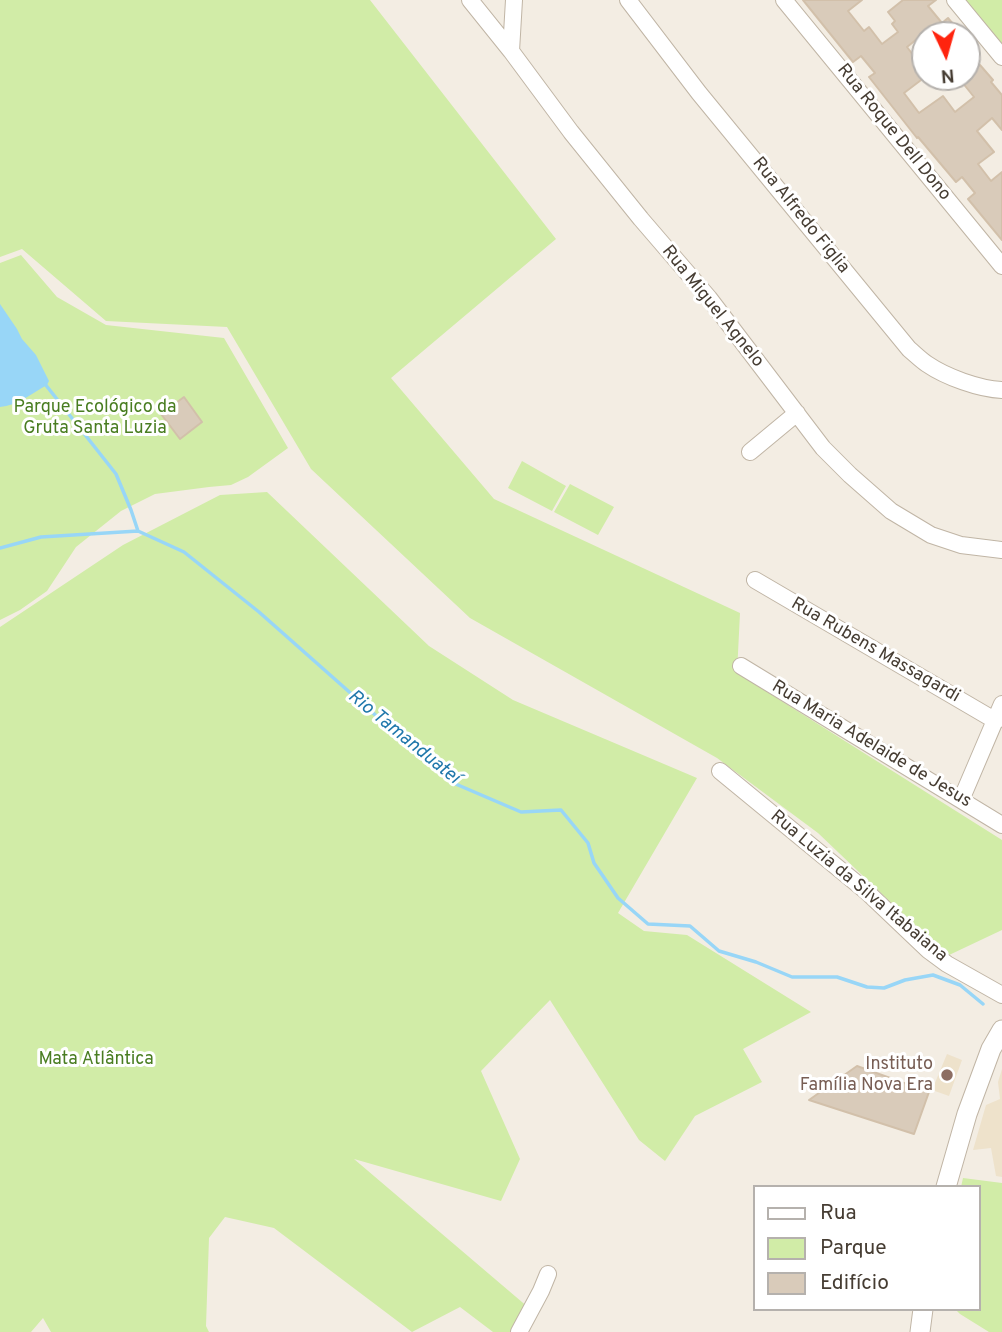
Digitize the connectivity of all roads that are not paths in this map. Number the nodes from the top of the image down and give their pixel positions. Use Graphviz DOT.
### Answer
graph roads {
  1 [pos="470,0"];
  2 [pos="514,0"];
  3 [pos="628,0"];
  4 [pos="784,0"];
  5 [pos="955,0"];
  6 [pos="511,51"];
  7 [pos="1002,57"];
  8 [pos="1002,266"];
  9 [pos="1002,390"];
  10 [pos="797,413"];
  11 [pos="750,452"];
  12 [pos="1002,550"];
  13 [pos="755,580"];
  14 [pos="741,666"];
  15 [pos="1002,704"];
  16 [pos="996,721"];
  17 [pos="720,771"];
  18 [pos="961,800"];
  19 [pos="1002,825"];
  20 [pos="1002,995"];
  21 [pos="1000,1037"];
  22 [pos="947,1185"];
  23 [pos="548,1274"];
  24 [pos="923,1311"];
  25 [pos="519,1332"];
  26 [pos="920,1332"];
  1 -- 6 [label="street, Rua Miguel Agnelo"];
  2 -- 6 [label="street"];
  3 -- 9 [label="street, Rua Alfredo Figlia"];
  4 -- 8 [label="street, Rua Roque Dell Dono"];
  5 -- 7 [label="street"];
  6 -- 10 [label="street, Rua Miguel Agnelo"];
  10 -- 11 [label="street"];
  10 -- 12 [label="street, Rua Miguel Agnelo"];
  13 -- 16 [label="street, Rua Rubens Massagardi"];
  14 -- 18 [label="street, Rua Maria Adelaide de Jesus"];
  15 -- 16 [label="street"];
  16 -- 18 [label="street"];
  17 -- 20 [label="street, Rua Luzia da Silva Itabaiana"];
  18 -- 19 [label="street, Rua Maria Adelaide de Jesus"];
  21 -- 22 [label="street"];
  23 -- 25 [label="street"];
  24 -- 26 [label="street"];
}
